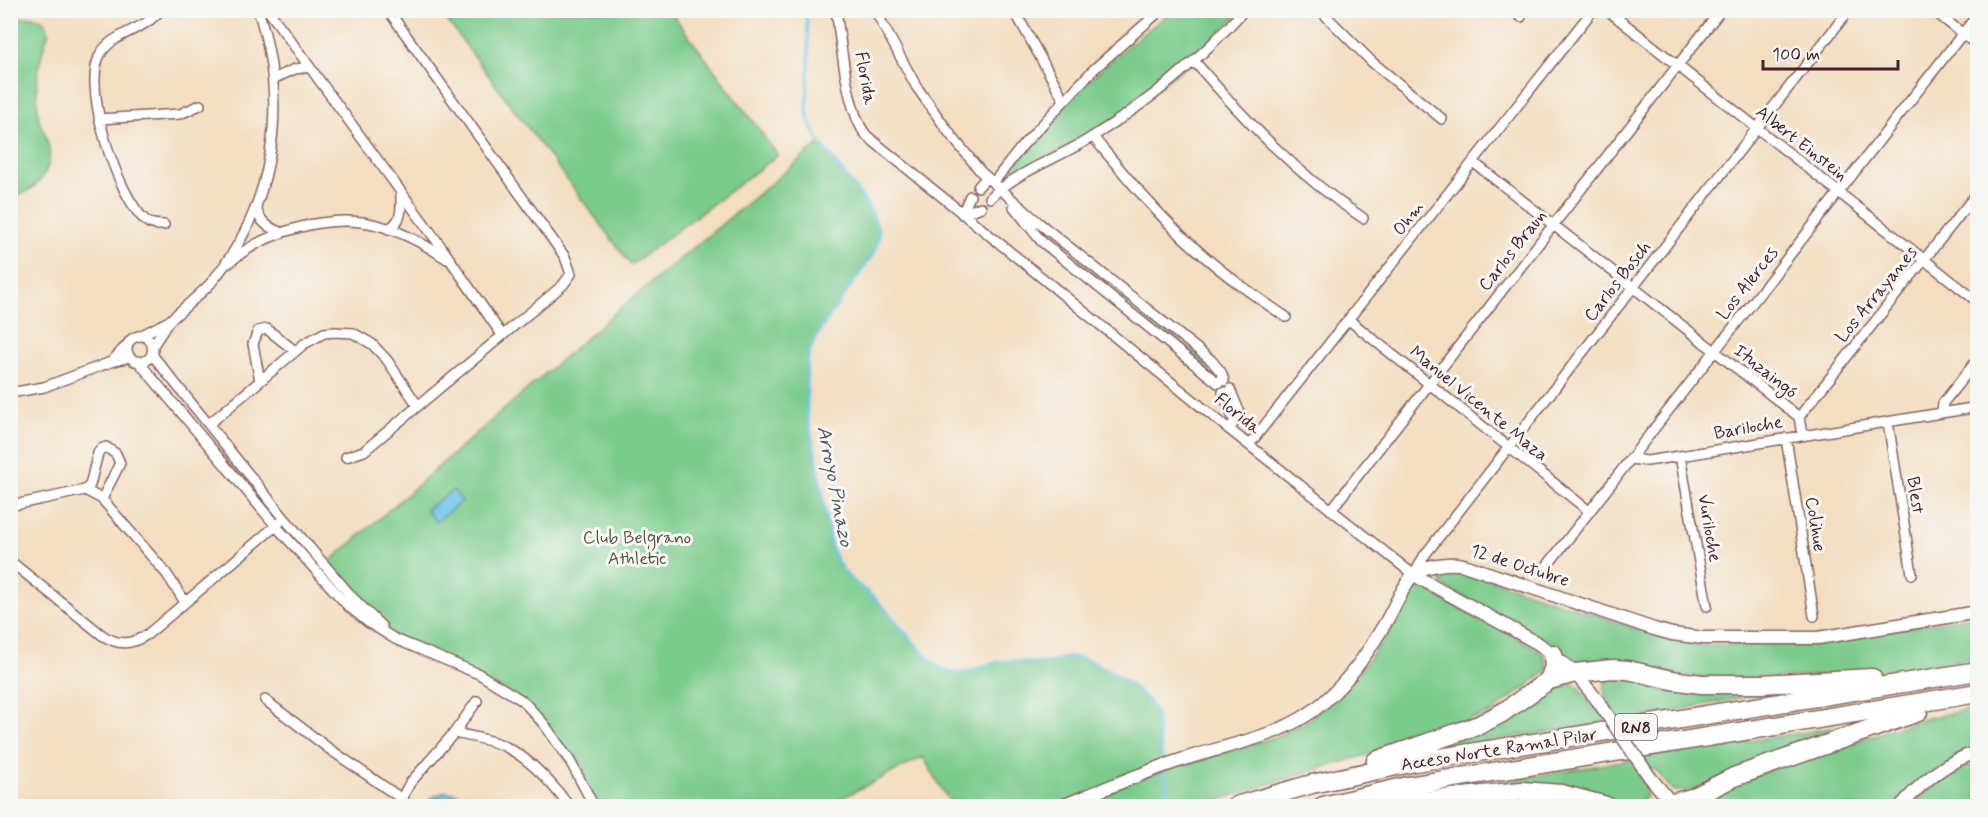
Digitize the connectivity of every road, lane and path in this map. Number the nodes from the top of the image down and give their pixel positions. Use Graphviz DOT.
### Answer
graph roads {
  1 [pos="160,10"];
  2 [pos="258,10"];
  3 [pos="268,10"];
  4 [pos="388,10"];
  5 [pos="836,10"];
  6 [pos="874,10"];
  7 [pos="1014,10"];
  8 [pos="1244,10"];
  9 [pos="1320,10"];
  10 [pos="1513,10"];
  11 [pos="1593,10"];
  12 [pos="1606,10"];
  13 [pos="1721,10"];
  14 [pos="1849,10"];
  15 [pos="1932,10"];
  16 [pos="1159,11"];
  17 [pos="1977,14"];
  18 [pos="1521,18"];
  19 [pos="1962,34"];
  20 [pos="1977,45"];
  21 [pos="1195,62"];
  22 [pos="1677,66"];
  23 [pos="309,67"];
  24 [pos="273,79"];
  25 [pos="1064,100"];
  26 [pos="200,105"];
  27 [pos="99,119"];
  28 [pos="1442,120"];
  29 [pos="1757,129"];
  30 [pos="1093,137"];
  31 [pos="1473,162"];
  32 [pos="996,186"];
  33 [pos="978,187"];
  34 [pos="1838,192"];
  35 [pos="1977,192"];
  36 [pos="402,195"];
  37 [pos="970,196"];
  38 [pos="990,198"];
  39 [pos="256,207"];
  40 [pos="981,207"];
  41 [pos="962,214"];
  42 [pos="1363,218"];
  43 [pos="164,225"];
  44 [pos="1553,225"];
  45 [pos="388,228"];
  46 [pos="282,233"];
  47 [pos="1924,260"];
  48 [pos="451,263"];
  49 [pos="219,272"];
  50 [pos="1633,288"];
  51 [pos="1977,302"];
  52 [pos="1286,317"];
  53 [pos="1349,320"];
  54 [pos="169,321"];
  55 [pos="502,335"];
  56 [pos="139,336"];
  57 [pos="128,344"];
  58 [pos="152,349"];
  59 [pos="295,351"];
  60 [pos="1714,352"];
  61 [pos="134,359"];
  62 [pos="1977,359"];
  63 [pos="111,362"];
  64 [pos="1217,366"];
  65 [pos="1209,375"];
  66 [pos="260,381"];
  67 [pos="1429,384"];
  68 [pos="1224,386"];
  69 [pos="10,393"];
  70 [pos="418,406"];
  71 [pos="1977,407"];
  72 [pos="1942,413"];
  73 [pos="1799,417"];
  74 [pos="1888,422"];
  75 [pos="209,424"];
  76 [pos="1230,430"];
  77 [pos="1802,435"];
  78 [pos="1786,438"];
  79 [pos="1249,445"];
  80 [pos="1509,447"];
  81 [pos="1680,456"];
  82 [pos="346,457"];
  83 [pos="1631,459"];
  84 [pos="85,490"];
  85 [pos="102,499"];
  86 [pos="10,506"];
  87 [pos="1331,510"];
  88 [pos="1588,511"];
  89 [pos="285,519"];
  90 [pos="276,526"];
  91 [pos="10,561"];
  92 [pos="1543,572"];
  93 [pos="1912,574"];
  94 [pos="1414,575"];
  95 [pos="186,602"];
  96 [pos="1707,606"];
  97 [pos="1977,612"];
  98 [pos="1814,616"];
  99 [pos="395,639"];
  100 [pos="1552,654"];
  101 [pos="1969,672"];
  102 [pos="1575,673"];
  103 [pos="1550,680"];
  104 [pos="1972,694"];
  105 [pos="265,700"];
  106 [pos="477,701"];
  107 [pos="454,733"];
  108 [pos="1977,752"];
  109 [pos="1312,784"];
  110 [pos="402,803"];
  111 [pos="1669,806"];
  112 [pos="569,807"];
  113 [pos="594,807"];
  114 [pos="1062,807"];
  115 [pos="1236,807"];
  116 [pos="1323,807"];
  117 [pos="1374,807"];
  118 [pos="1606,807"];
  119 [pos="1901,807"];
  1 -- 27 [label="street"];
  2 -- 24 [label="street"];
  3 -- 23 [label="street"];
  4 -- 55 [label="street"];
  5 -- 41 [label="street, Florida"];
  6 -- 32 [label="street"];
  7 -- 25 [label="street"];
  8 -- 21 [label="street"];
  9 -- 28 [label="street"];
  10 -- 18 [label="street"];
  11 -- 31 [label="street, Ohm"];
  12 -- 22 [label="street, Albert Einstein"];
  13 -- 22 [label="street, Carlos Braun"];
  14 -- 29 [label="street, Carlos Bosch"];
  15 -- 19 [label="street"];
  16 -- 25 [label="street"];
  17 -- 19 [label="street, Los Alerces"];
  19 -- 20 [label="street"];
  19 -- 34 [label="street, Los Alerces"];
  21 -- 30 [label="street"];
  21 -- 42 [label="street"];
  22 -- 29 [label="street, Albert Einstein"];
  22 -- 44 [label="street, Carlos Braun"];
  23 -- 24 [label="street"];
  23 -- 36 [label="street"];
  24 -- 39 [label="street"];
  25 -- 32 [label="street"];
  26 -- 27 [label="street"];
  27 -- 43 [label="street"];
  29 -- 34 [label="street, Albert Einstein"];
  29 -- 50 [label="street, Carlos Bosch"];
  30 -- 32 [label="street"];
  30 -- 52 [label="street"];
  31 -- 44 [label="street, Ituzaingó"];
  31 -- 53 [label="street, Ohm"];
  32 -- 33 [label="street"];
  32 -- 38 [label="street"];
  32 -- 64 [label="street"];
  32 -- 65 [label="street"];
  34 -- 47 [label="street, Albert Einstein"];
  34 -- 60 [label="street, Los Alerces"];
  35 -- 47 [label="street, Los Arrayanes"];
  36 -- 45 [label="street"];
  36 -- 48 [label="street"];
  37 -- 41 [label="street"];
  39 -- 46 [label="street"];
  39 -- 49 [label="street"];
  40 -- 41 [label="street"];
  41 -- 76 [label="street, Florida"];
  44 -- 50 [label="street, Ituzaingó"];
  44 -- 67 [label="street, Carlos Braun"];
  45 -- 46 [label="street"];
  45 -- 48 [label="street"];
  46 -- 49 [label="street"];
  47 -- 51 [label="street, Albert Einstein"];
  47 -- 73 [label="street, Los Arrayanes"];
  48 -- 55 [label="street"];
  49 -- 54 [label="street"];
  50 -- 60 [label="street, Ituzaingó"];
  50 -- 80 [label="street, Carlos Bosch"];
  53 -- 67 [label="street, Manuel Vicente Maza"];
  53 -- 79 [label="street, Ohm"];
  54 -- 56 [label="street"];
  54 -- 58 [label="street"];
  55 -- 70 [label="street"];
  56 -- 57 [label="street"];
  56 -- 58 [label="street"];
  57 -- 61 [label="street"];
  57 -- 63 [label="street"];
  58 -- 61 [label="street"];
  58 -- 75 [label="street"];
  59 -- 66 [label="street"];
  59 -- 66 [label="street"];
  59 -- 70 [label="street"];
  60 -- 73 [label="street, Ituzaingó"];
  60 -- 83 [label="street, Los Alerces"];
  61 -- 63 [label="street"];
  61 -- 90 [label="street"];
  62 -- 72 [label="street"];
  63 -- 69 [label="street"];
  64 -- 65 [label="street"];
  64 -- 68 [label="street"];
  65 -- 68 [label="street"];
  66 -- 75 [label="street"];
  67 -- 80 [label="street, Manuel Vicente Maza"];
  67 -- 87 [label="street, Carlos Braun"];
  68 -- 76 [label="street"];
  70 -- 82 [label="street"];
  71 -- 72 [label="street, Bariloche"];
  72 -- 74 [label="street, Bariloche"];
  73 -- 77 [label="street, Ituzaingó"];
  74 -- 77 [label="street, Bariloche"];
  74 -- 93 [label="street, Blest"];
  75 -- 89 [label="street"];
  76 -- 79 [label="street, Florida"];
  77 -- 78 [label="street, Bariloche"];
  78 -- 81 [label="street, Bariloche"];
  78 -- 98 [label="street, Colihue"];
  79 -- 87 [label="street, Florida"];
  80 -- 88 [label="street, Manuel Vicente Maza"];
  80 -- 94 [label="street, Carlos Bosch"];
  81 -- 83 [label="street, Bariloche"];
  81 -- 96 [label="street, Vuriloche"];
  83 -- 88 [label="street, Los Alerces"];
  84 -- 85 [label="street"];
  84 -- 85 [label="street"];
  84 -- 86 [label="street"];
  85 -- 95 [label="street"];
  87 -- 94 [label="street, Florida"];
  88 -- 92 [label="street, Los Alerces"];
  89 -- 90 [label="street"];
  89 -- 99 [label="street"];
  90 -- 95 [label="street"];
  90 -- 99 [label="street"];
  91 -- 95 [label="street"];
  94 -- 97 [label="street, 12 de Octubre"];
  94 -- 100 [label="street, Florida"];
  94 -- 114 [label="street"];
  99 -- 113 [label="street"];
  100 -- 102 [label="street, Florida"];
  100 -- 103 [label="highway"];
  101 -- 102 [label="highway"];
  101 -- 109 [label="highway, Acceso Norte Ramal Pilar / RN8"];
  102 -- 103 [label="highway"];
  102 -- 111 [label="street, Florida, bridge"];
  103 -- 109 [label="highway"];
  104 -- 111 [label="highway"];
  104 -- 116 [label="highway, Acceso Norte Ramal Pilar / RN8"];
  105 -- 110 [label="street"];
  106 -- 107 [label="street"];
  107 -- 110 [label="street"];
  107 -- 112 [label="street"];
  108 -- 119 [label="street"];
  109 -- 115 [label="highway, Acceso Norte Ramal Pilar / RN8"];
  117 -- 118 [label="highway"];
}
